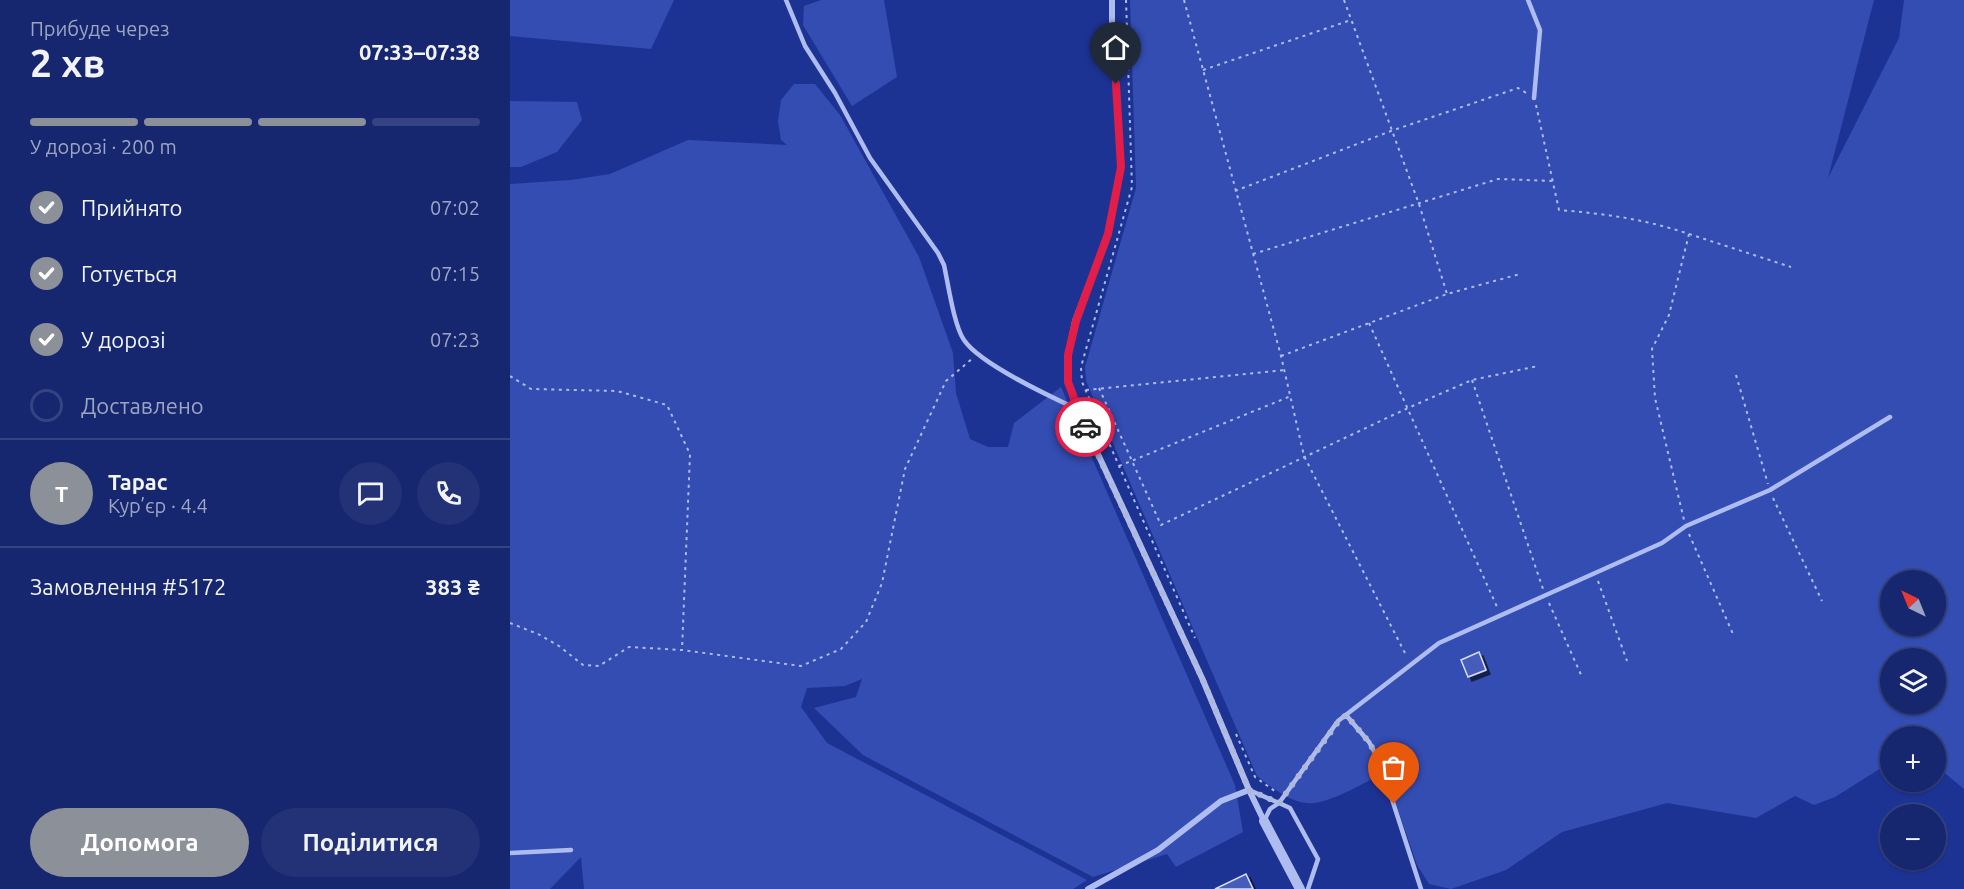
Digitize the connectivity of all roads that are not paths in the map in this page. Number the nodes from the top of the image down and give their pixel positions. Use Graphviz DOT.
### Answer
graph roads {
  1 [pos="786,0"];
  2 [pos="1113,0"];
  3 [pos="1528,0"];
  4 [pos="1534,98"];
  5 [pos="1077,409"];
  6 [pos="1890,417"];
  7 [pos="1346,715"];
  8 [pos="1249,790"];
  9 [pos="1279,803"];
  10 [pos="1264,821"];
  11 [pos="571,850"];
  12 [pos="510,853"];
  13 [pos="1088,889"];
  14 [pos="1300,889"];
  15 [pos="1308,889"];
  16 [pos="1421,889"];
  1 -- 5 [label="lane"];
  2 -- 5 [label="street"];
  3 -- 4 [label="lane"];
  5 -- 8 [label="street"];
  6 -- 7 [label="lane"];
  7 -- 9 [label="lane"];
  7 -- 16 [label="lane"];
  8 -- 9 [label="lane"];
  8 -- 10 [label="street"];
  8 -- 13 [label="street"];
  9 -- 10 [label="lane"];
  9 -- 15 [label="lane"];
  10 -- 14 [label="street"];
  11 -- 12 [label="lane"];
}
